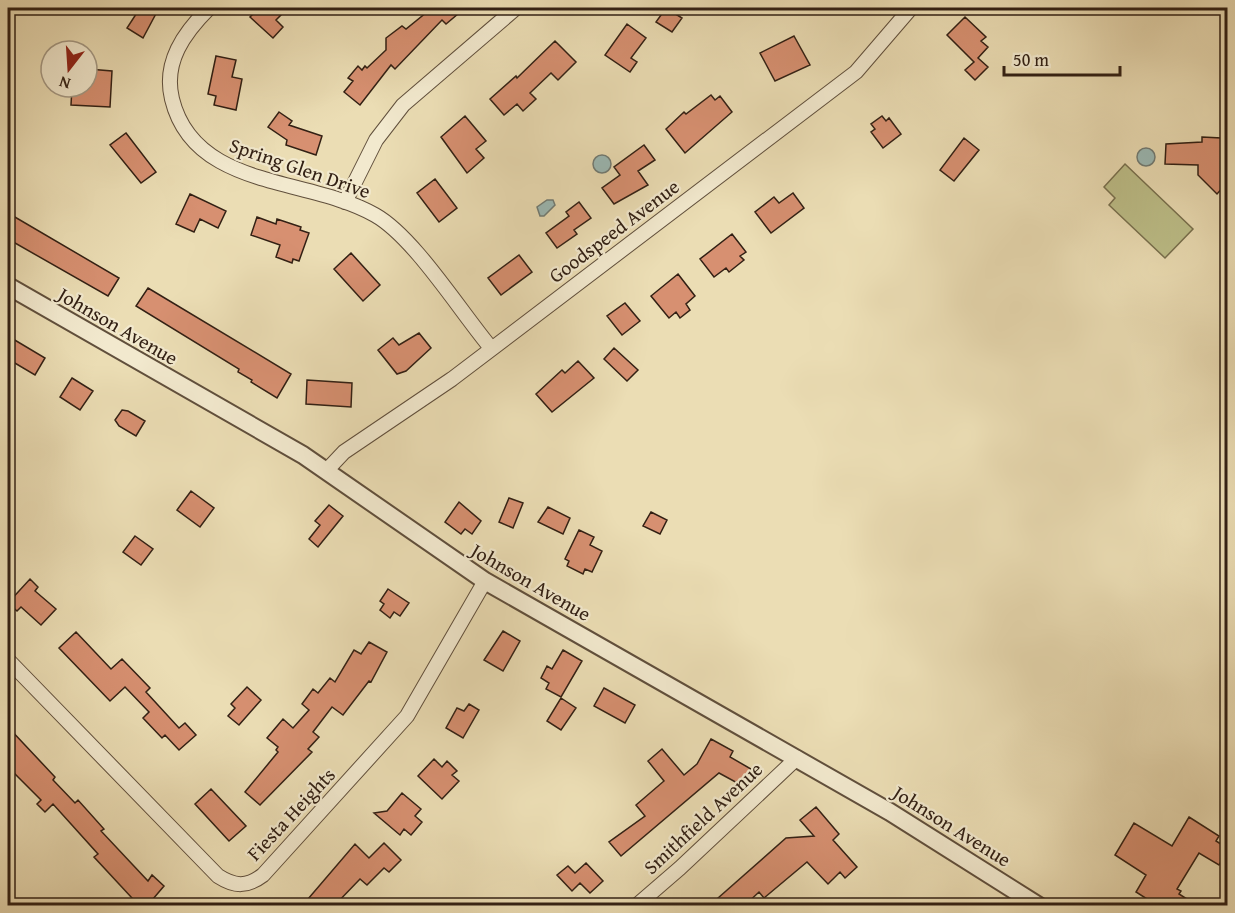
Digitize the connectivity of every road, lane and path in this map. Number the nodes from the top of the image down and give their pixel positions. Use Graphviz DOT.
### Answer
graph roads {
  1 [pos="209,8"];
  2 [pos="516,8"];
  3 [pos="911,8"];
  4 [pos="345,202"];
  5 [pos="8,286"];
  6 [pos="491,348"];
  7 [pos="327,470"];
  8 [pos="485,581"];
  9 [pos="8,660"];
  10 [pos="796,758"];
  11 [pos="636,906"];
  12 [pos="1039,906"];
  1 -- 4 [label="street, Spring Glen Drive"];
  2 -- 4 [label="street"];
  3 -- 6 [label="street, Goodspeed Avenue"];
  4 -- 6 [label="street, Spring Glen Drive"];
  5 -- 7 [label="street, Johnson Avenue"];
  6 -- 7 [label="street, Goodspeed Avenue"];
  7 -- 8 [label="street, Johnson Avenue"];
  8 -- 9 [label="street, Fiesta Heights"];
  8 -- 10 [label="street, Johnson Avenue"];
  10 -- 11 [label="street, Smithfield Avenue"];
  10 -- 12 [label="street, Johnson Avenue"];
}
